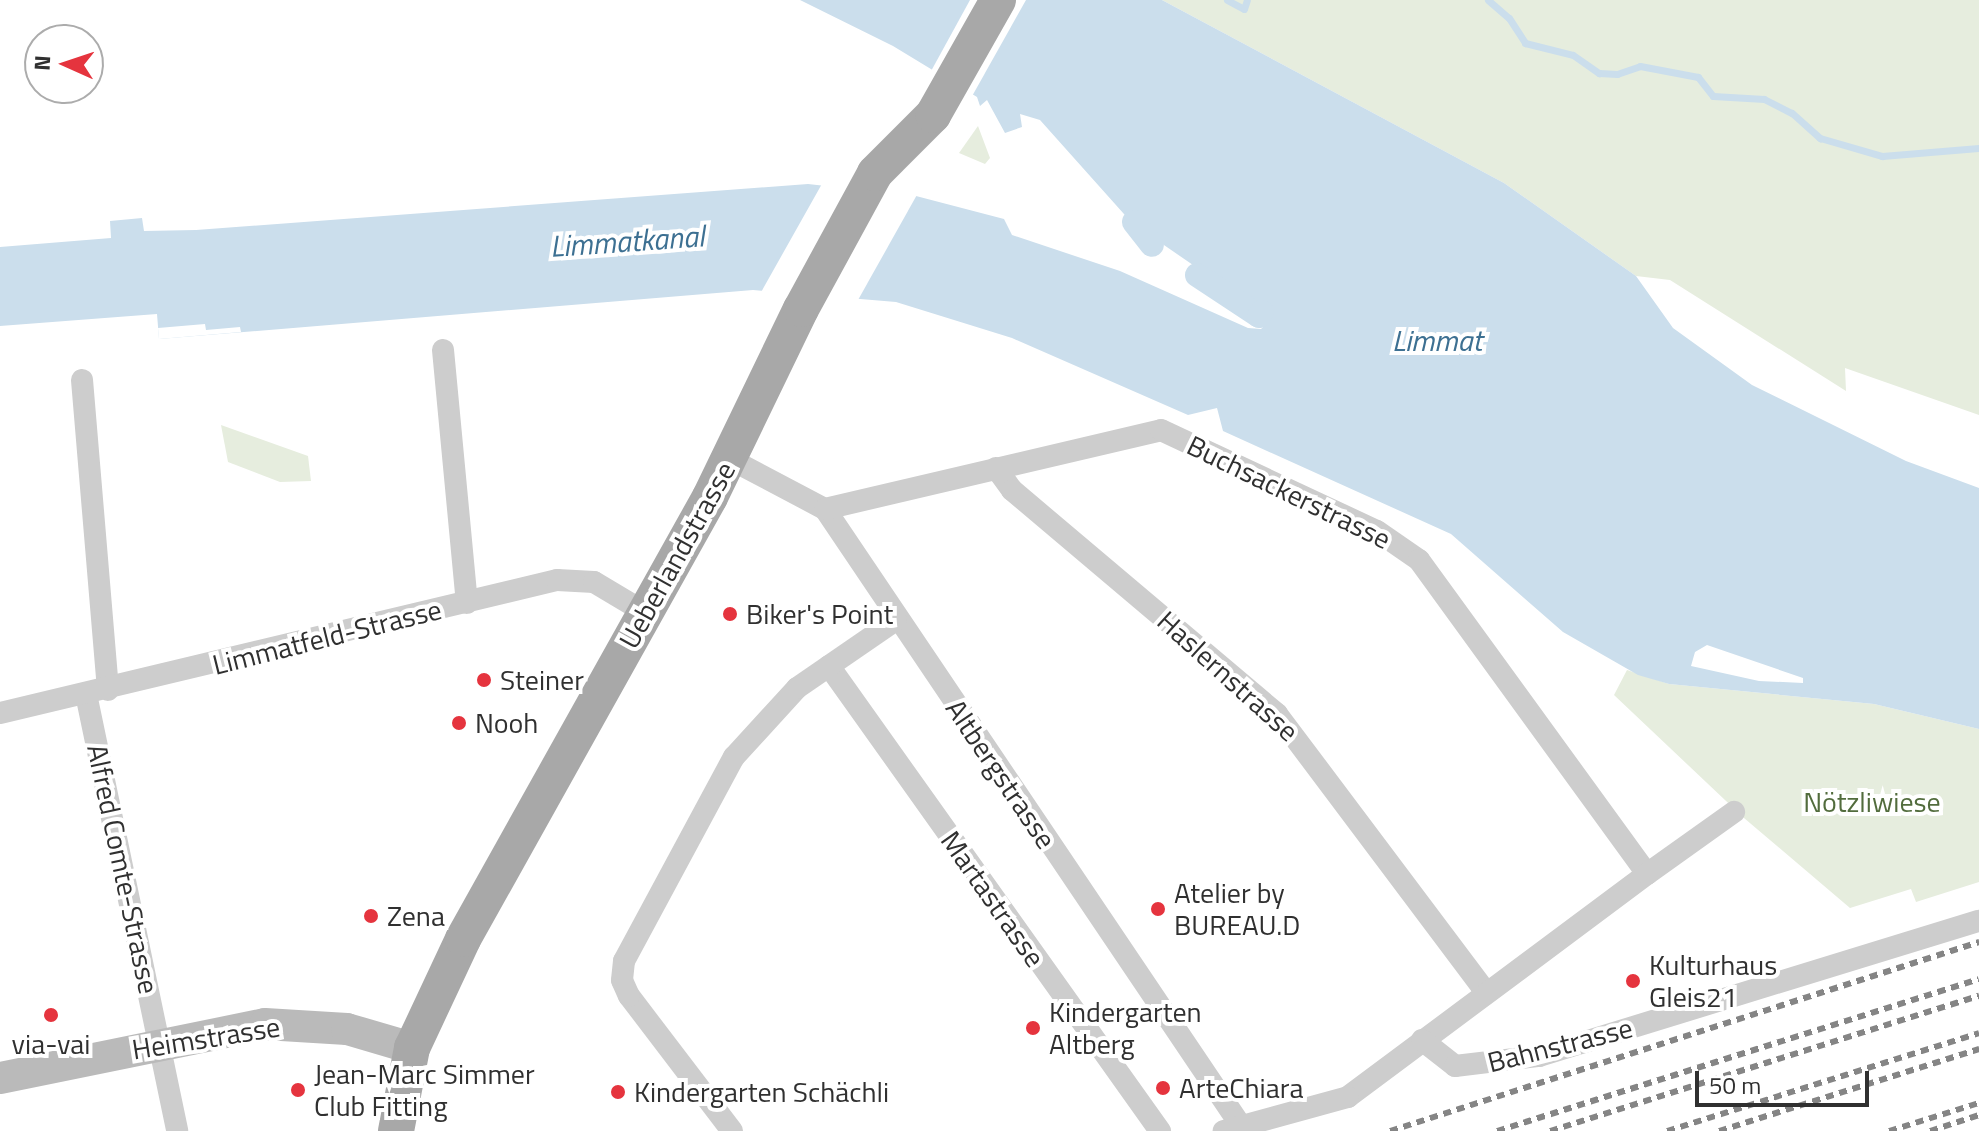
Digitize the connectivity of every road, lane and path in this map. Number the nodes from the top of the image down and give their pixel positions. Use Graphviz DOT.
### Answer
graph roads {
  1 [pos="998,0"];
  2 [pos="443,350"];
  3 [pos="82,380"];
  4 [pos="730,459"];
  5 [pos="996,468"];
  6 [pos="825,509"];
  7 [pos="467,603"];
  8 [pos="646,613"];
  9 [pos="896,620"];
  10 [pos="829,666"];
  11 [pos="97,692"];
  12 [pos="0,713"];
  13 [pos="1734,812"];
  14 [pos="1647,874"];
  15 [pos="1979,921"];
  16 [pos="1485,991"];
  17 [pos="1422,1040"];
  18 [pos="159,1043"];
  19 [pos="412,1048"];
  20 [pos="0,1078"];
  21 [pos="1233,1129"];
  22 [pos="177,1131"];
  23 [pos="396,1131"];
  24 [pos="732,1131"];
  25 [pos="1160,1131"];
  1 -- 4 [label="main road, Ueberlandstrasse"];
  2 -- 7 [label="street"];
  3 -- 11 [label="street, Alfred Comte-Strasse"];
  4 -- 6 [label="street, Altbergstrasse"];
  4 -- 8 [label="main road, Ueberlandstrasse"];
  5 -- 6 [label="street, Buchsackerstrasse"];
  5 -- 14 [label="street, Buchsackerstrasse"];
  5 -- 16 [label="street, Haslernstrasse"];
  6 -- 9 [label="street, Altbergstrasse"];
  7 -- 8 [label="street, Limmatfeld-Strasse"];
  7 -- 11 [label="street, Limmatfeld-Strasse"];
  8 -- 19 [label="main road, Ueberlandstrasse"];
  9 -- 10 [label="street"];
  9 -- 21 [label="street, Altbergstrasse"];
  10 -- 24 [label="street"];
  10 -- 25 [label="street, Martastrasse"];
  11 -- 12 [label="street, Limmatfeld-Strasse"];
  11 -- 18 [label="street, Alfred Comte-Strasse"];
  13 -- 14 [label="street"];
  14 -- 16 [label="street"];
  15 -- 17 [label="street, Bahnstrasse"];
  16 -- 17 [label="street"];
  17 -- 21 [label="street"];
  18 -- 19 [label="street, Heimstrasse"];
  18 -- 20 [label="street, Heimstrasse"];
  18 -- 22 [label="street, Alfred Comte-Strasse"];
  19 -- 23 [label="main road, Ueberlandstrasse"];
}
